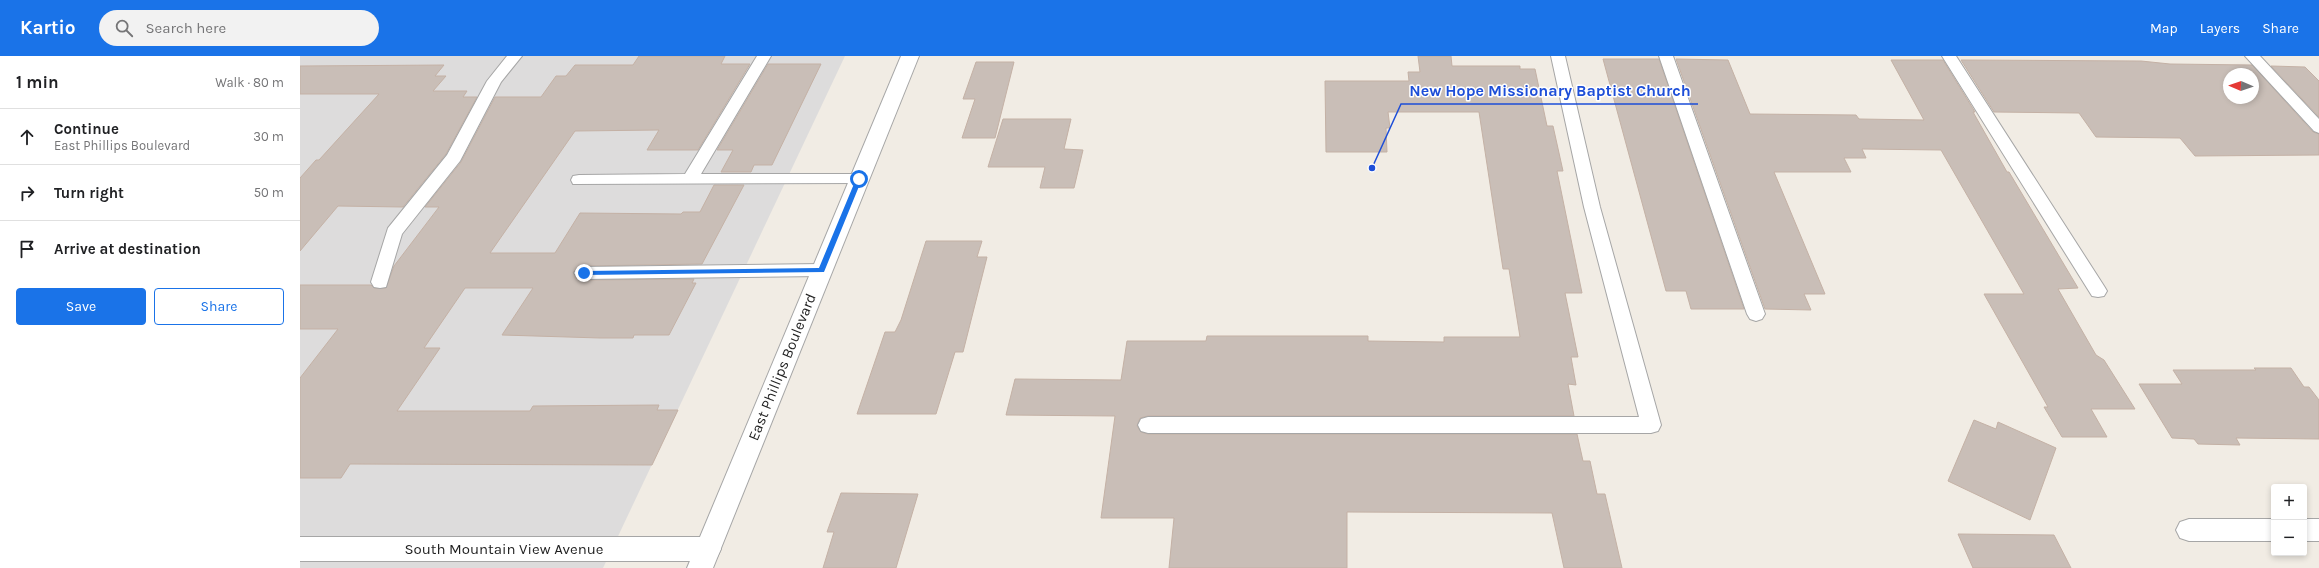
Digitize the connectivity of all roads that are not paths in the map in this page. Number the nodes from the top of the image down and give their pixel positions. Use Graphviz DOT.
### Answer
graph roads {
  1 [pos="515,56"];
  2 [pos="764,56"];
  3 [pos="910,56"];
  4 [pos="1558,56"];
  5 [pos="1666,56"];
  6 [pos="1949,56"];
  7 [pos="2252,56"];
  8 [pos="2319,128"];
  9 [pos="690,179"];
  10 [pos="859,179"];
  11 [pos="579,180"];
  12 [pos="822,270"];
  13 [pos="584,273"];
  14 [pos="380,282"];
  15 [pos="2098,291"];
  16 [pos="1756,314"];
  17 [pos="1148,425"];
  18 [pos="2189,530"];
  19 [pos="2271,530"];
  20 [pos="2307,530"];
  21 [pos="2319,530"];
  22 [pos="300,549"];
  23 [pos="704,559"];
  1 -- 14 [label="lane"];
  2 -- 9 [label="lane"];
  3 -- 10 [label="street, East Phillips Boulevard"];
  4 -- 17 [label="lane"];
  5 -- 16 [label="lane"];
  6 -- 15 [label="lane"];
  7 -- 8 [label="lane"];
  9 -- 10 [label="lane"];
  9 -- 11 [label="lane"];
  10 -- 12 [label="street, East Phillips Boulevard"];
  12 -- 13 [label="lane"];
  12 -- 23 [label="street, East Phillips Boulevard"];
  18 -- 19 [label="street"];
  20 -- 21 [label="street"];
  22 -- 23 [label="street, South Mountain View Avenue"];
}
